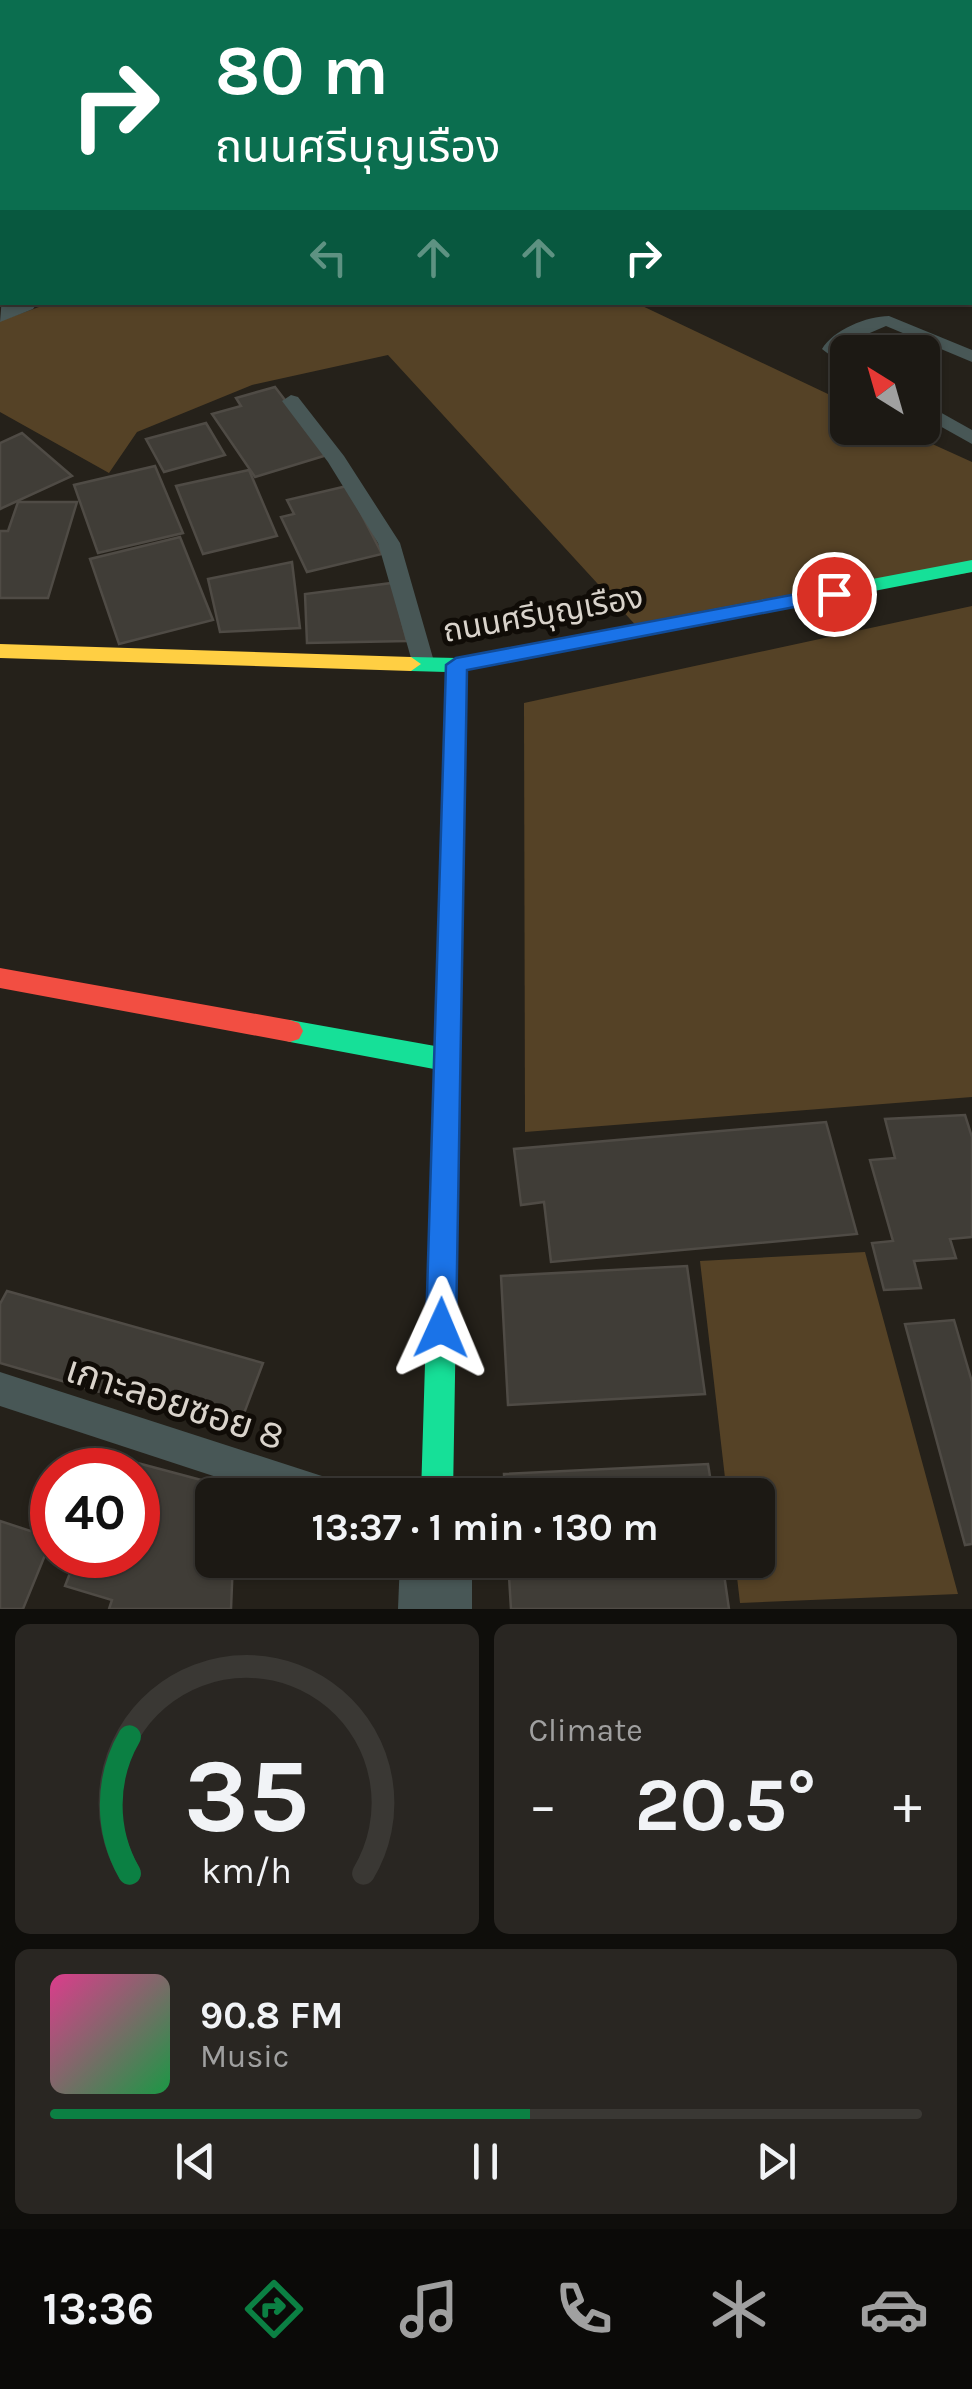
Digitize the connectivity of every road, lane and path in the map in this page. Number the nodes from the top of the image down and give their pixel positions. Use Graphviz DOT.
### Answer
graph roads {
  1 [pos="848,335"];
  2 [pos="922,335"];
  3 [pos="940,343"];
  4 [pos="972,357"];
  5 [pos="291,401"];
  6 [pos="940,417"];
  7 [pos="969,431"];
  8 [pos="972,566"];
  9 [pos="0,651"];
  10 [pos="456,665"];
  11 [pos="424,666"];
  12 [pos="0,978"];
  13 [pos="448,1060"];
  14 [pos="0,1390"];
  15 [pos="272,1478"];
  16 [pos="437,1478"];
  17 [pos="436,1578"];
  18 [pos="435,1609"];
  1 -- 2 [label="lane"];
  3 -- 4 [label="lane"];
  5 -- 11 [label="lane"];
  6 -- 7 [label="lane"];
  8 -- 10 [label="street, ถนนศรีบุญเรือง"];
  9 -- 11 [label="street, ถนนศรีบุญเรือง"];
  10 -- 11 [label="street, ถนนศรีบุญเรือง"];
  10 -- 13 [label="street"];
  12 -- 13 [label="street"];
  13 -- 16 [label="street"];
  14 -- 15 [label="lane, เกาะลอยซอย 8"];
  17 -- 18 [label="street"];
}
